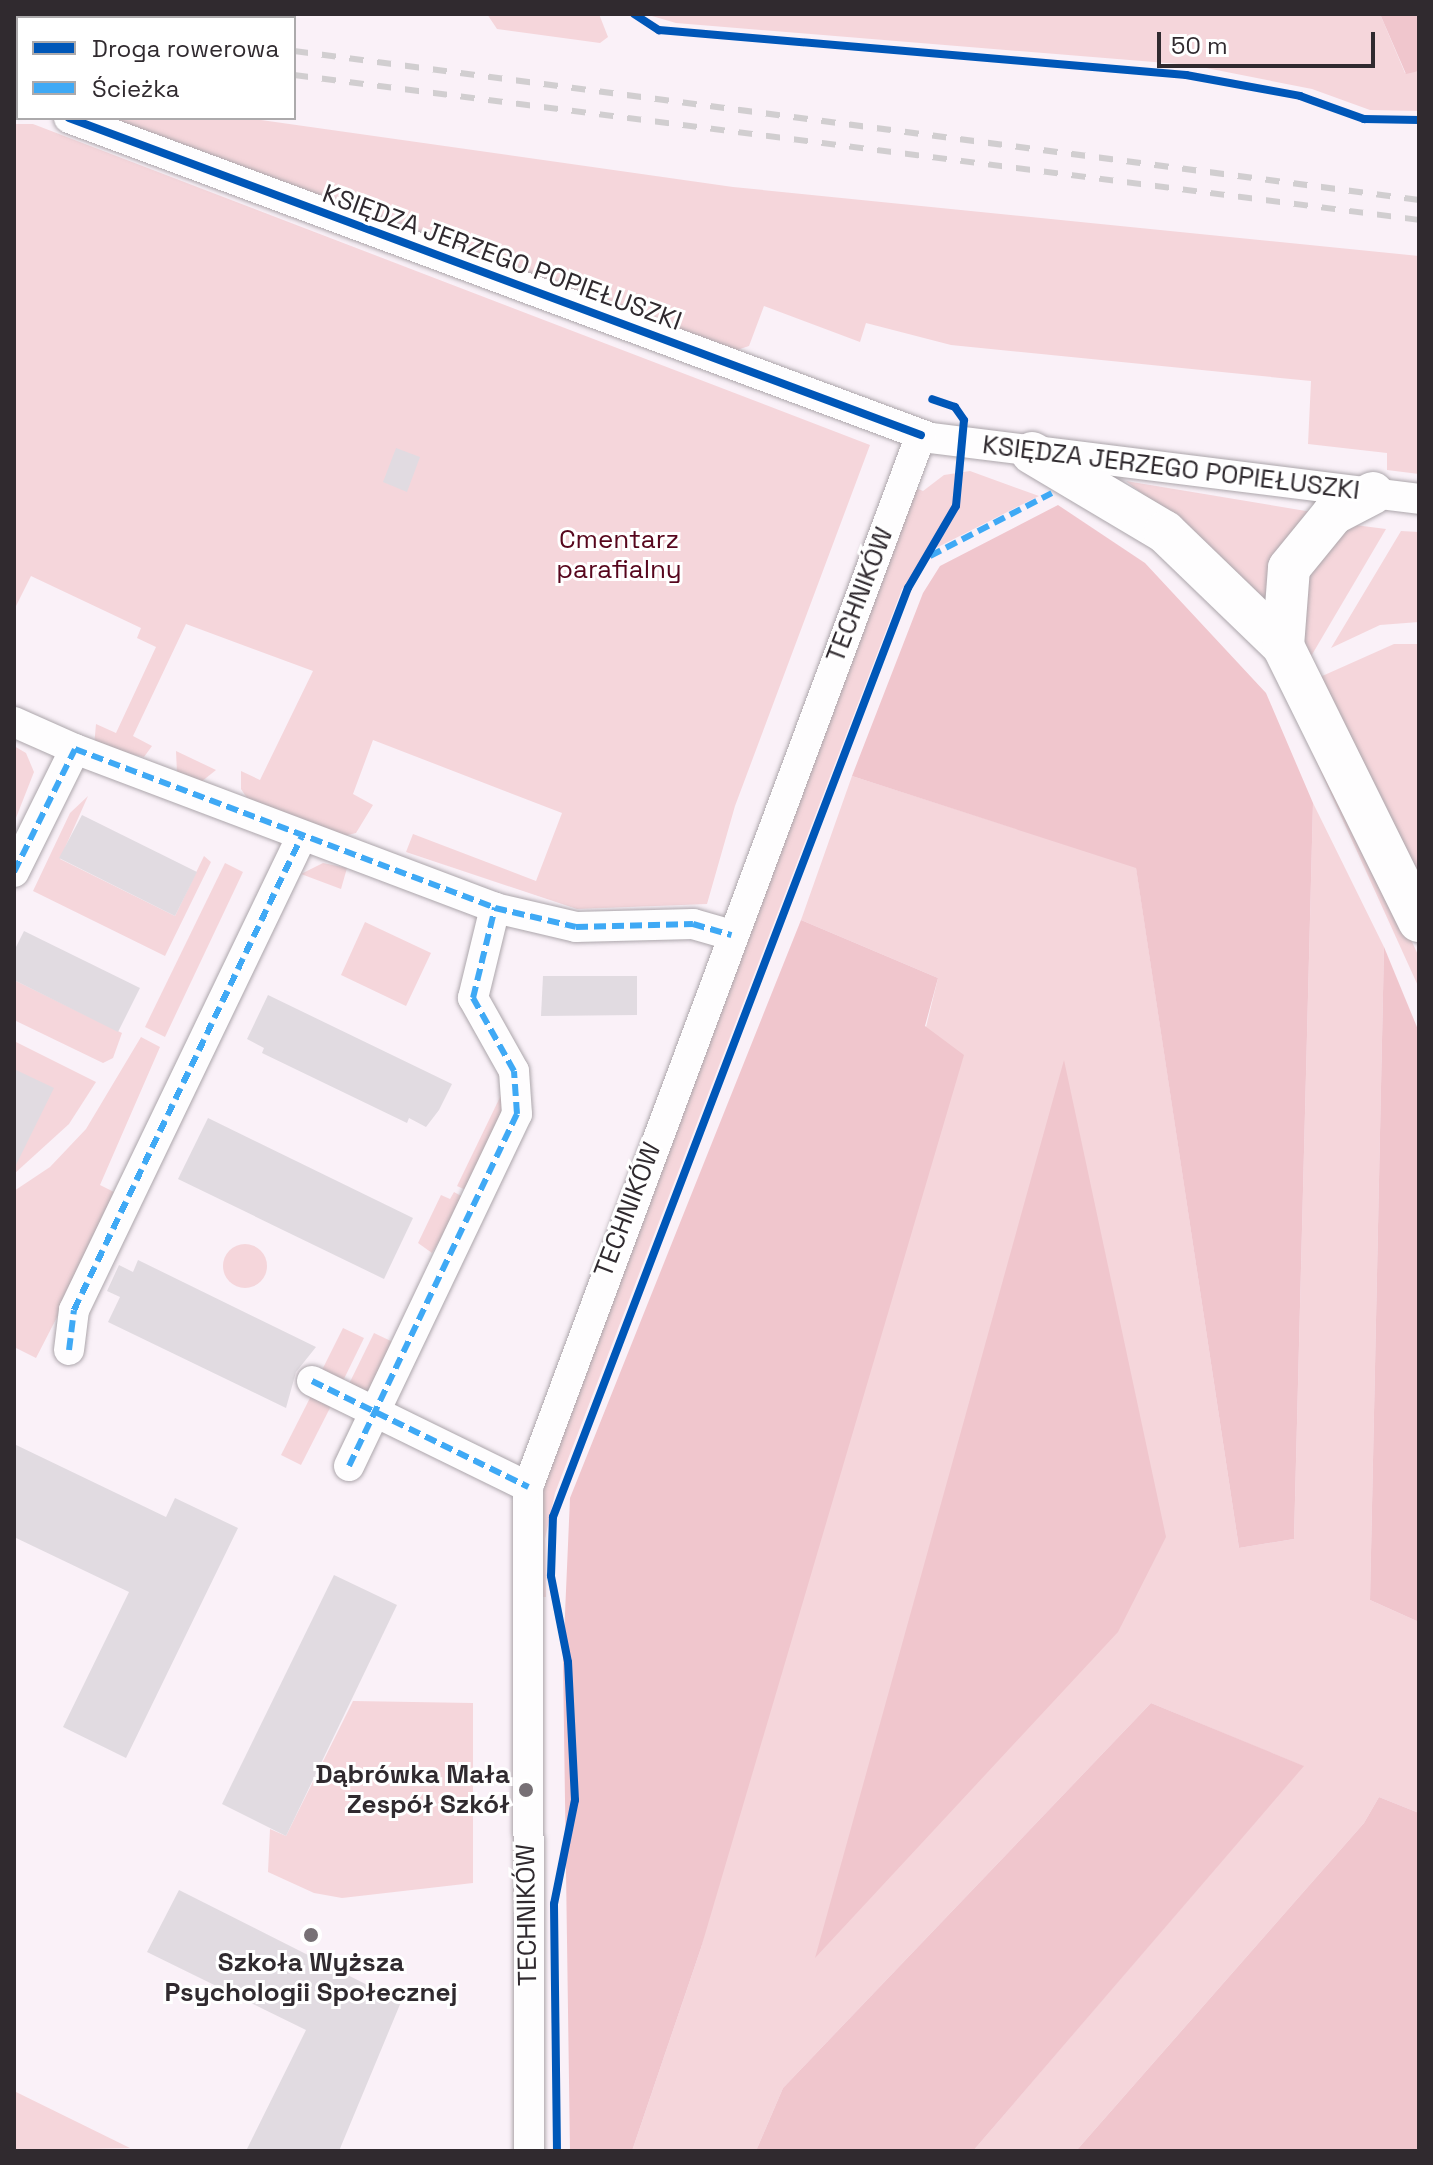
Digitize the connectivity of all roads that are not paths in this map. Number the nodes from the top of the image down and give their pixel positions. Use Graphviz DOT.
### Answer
graph roads {
  1 [pos="74,120"];
  2 [pos="921,435"];
  3 [pos="1032,453"];
  4 [pos="1373,493"];
  5 [pos="1419,499"];
  6 [pos="1283,646"];
  7 [pos="14,722"];
  8 [pos="75,749"];
  9 [pos="301,838"];
  10 [pos="14,872"];
  11 [pos="495,908"];
  12 [pos="1419,921"];
  13 [pos="731,935"];
  14 [pos="69,1350"];
  15 [pos="312,1381"];
  16 [pos="376,1412"];
  17 [pos="349,1466"];
  18 [pos="528,1487"];
  19 [pos="529,2151"];
  1 -- 2 [label="street, KSIĘDZA JERZEGO POPIEŁUSZKI"];
  2 -- 3 [label="street, KSIĘDZA JERZEGO POPIEŁUSZKI"];
  2 -- 13 [label="street, TECHNIKÓW"];
  3 -- 4 [label="street, KSIĘDZA JERZEGO POPIEŁUSZKI"];
  3 -- 6 [label="highway"];
  4 -- 5 [label="street, KSIĘDZA JERZEGO POPIEŁUSZKI"];
  4 -- 6 [label="highway"];
  6 -- 12 [label="highway"];
  7 -- 8 [label="street"];
  8 -- 9 [label="street"];
  8 -- 10 [label="street"];
  9 -- 11 [label="street"];
  9 -- 14 [label="street"];
  11 -- 13 [label="street"];
  11 -- 16 [label="street"];
  13 -- 18 [label="street, TECHNIKÓW"];
  15 -- 16 [label="street"];
  16 -- 17 [label="street"];
  16 -- 18 [label="street"];
  18 -- 19 [label="street, TECHNIKÓW"];
}
